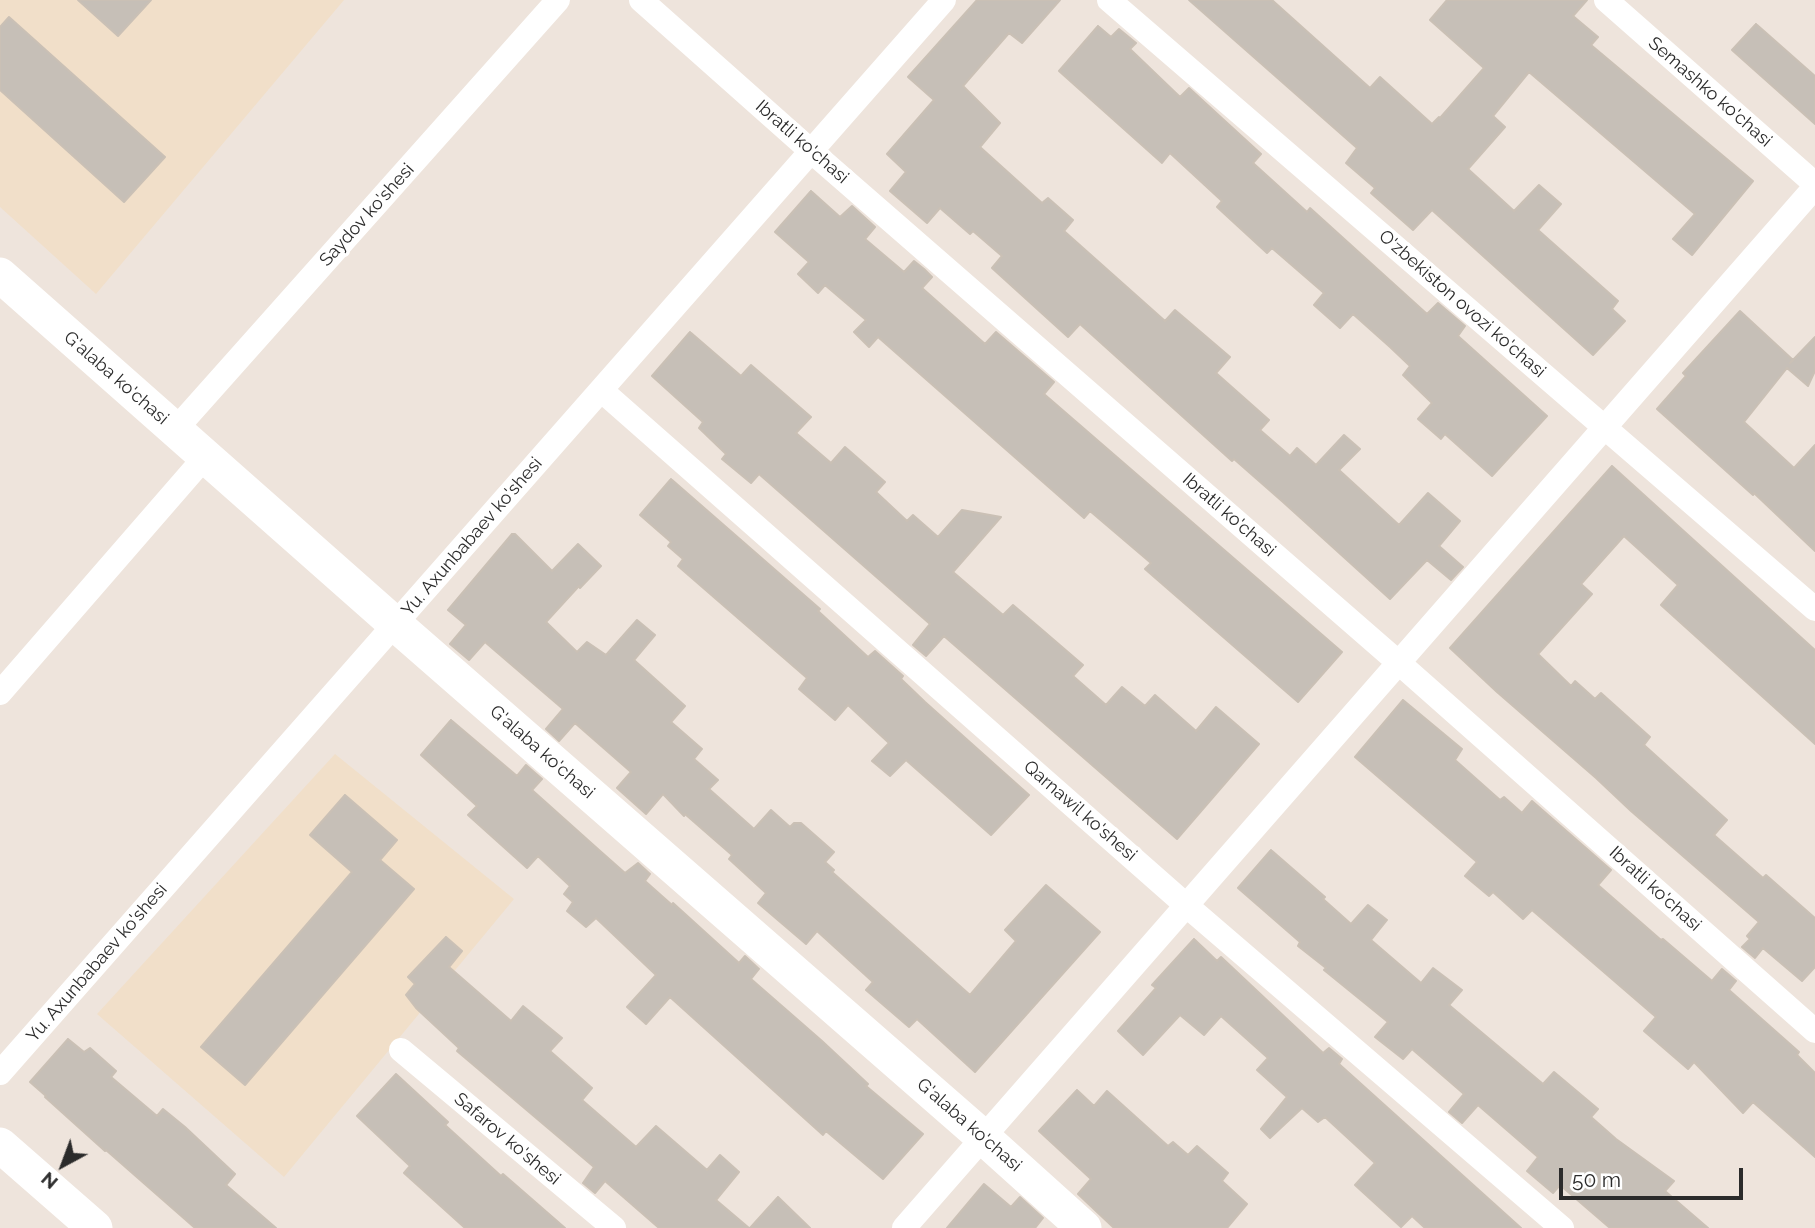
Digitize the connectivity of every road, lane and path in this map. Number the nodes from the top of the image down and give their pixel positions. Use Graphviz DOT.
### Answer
graph roads {
  1 [pos="558,0"];
  2 [pos="641,0"];
  3 [pos="944,0"];
  4 [pos="1109,0"];
  5 [pos="1606,0"];
  6 [pos="811,151"];
  7 [pos="1815,185"];
  8 [pos="0,275"];
  9 [pos="601,390"];
  10 [pos="1605,427"];
  11 [pos="175,430"];
  12 [pos="205,457"];
  13 [pos="1815,609"];
  14 [pos="395,624"];
  15 [pos="1399,663"];
  16 [pos="4,682"];
  17 [pos="1187,906"];
  18 [pos="1815,1031"];
  19 [pos="401,1050"];
  20 [pos="0,1073"];
  21 [pos="984,1138"];
  22 [pos="0,1145"];
  23 [pos="95,1228"];
  24 [pos="614,1228"];
  25 [pos="904,1228"];
  26 [pos="1084,1228"];
  27 [pos="1562,1228"];
  1 -- 11 [label="street, Saydov ko'shesi"];
  2 -- 6 [label="street, Ibratli ko'chasi"];
  3 -- 6 [label="street, Yu. Axunbabaev ko'shesi"];
  4 -- 10 [label="street, O'zbekiston ovozi ko'chasi"];
  5 -- 7 [label="street, Semashko ko'chasi"];
  6 -- 9 [label="street, Yu. Axunbabaev ko'shesi"];
  6 -- 15 [label="street, Ibratli ko'chasi"];
  7 -- 10 [label="street"];
  8 -- 11 [label="street, G'alaba ko'chasi"];
  9 -- 14 [label="street, Yu. Axunbabaev ko'shesi"];
  9 -- 17 [label="street, Qarnawil ko'shesi"];
  10 -- 13 [label="street, O'zbekiston ovozi ko'chasi"];
  10 -- 15 [label="street"];
  11 -- 12 [label="street, G'alaba ko'chasi"];
  12 -- 14 [label="street, G'alaba ko'chasi"];
  12 -- 16 [label="street"];
  14 -- 20 [label="street, Yu. Axunbabaev ko'shesi"];
  14 -- 21 [label="street, G'alaba ko'chasi"];
  15 -- 17 [label="street"];
  15 -- 18 [label="street, Ibratli ko'chasi"];
  17 -- 21 [label="street"];
  17 -- 27 [label="street, Qarnawil ko'shesi"];
  19 -- 24 [label="street, Safarov ko'shesi"];
  21 -- 25 [label="street"];
  21 -- 26 [label="street, G'alaba ko'chasi"];
  22 -- 23 [label="street"];
}
